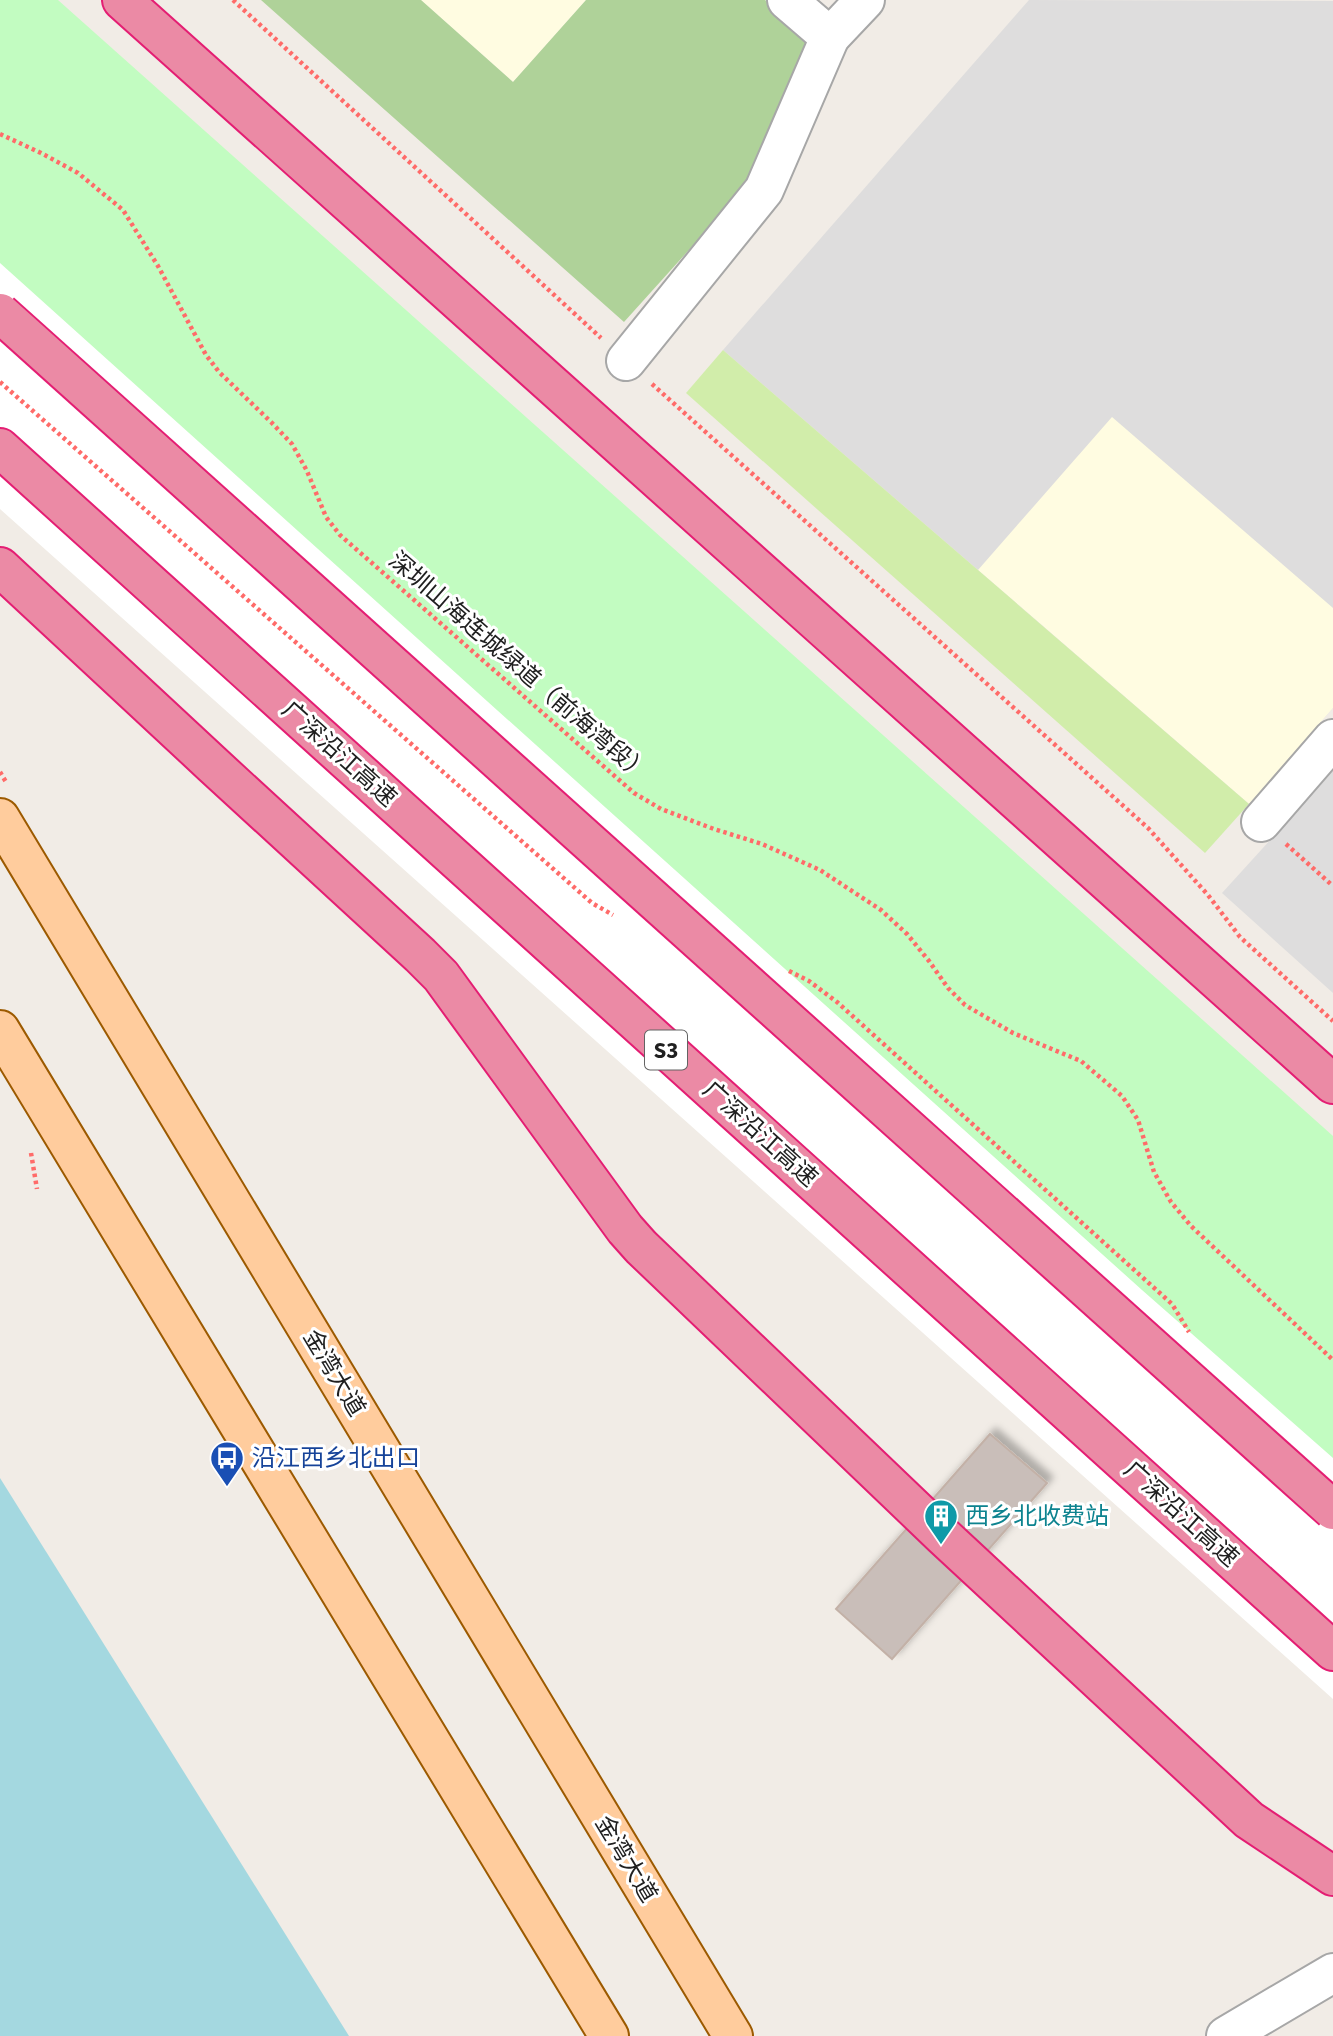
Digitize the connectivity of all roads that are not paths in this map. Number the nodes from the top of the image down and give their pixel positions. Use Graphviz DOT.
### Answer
graph roads {
  1 [pos="122,0"];
  2 [pos="787,0"];
  3 [pos="865,0"];
  4 [pos="830,37"];
  5 [pos="0,313"];
  6 [pos="626,361"];
  7 [pos="0,448"];
  8 [pos="0,567"];
  9 [pos="1333,739"];
  10 [pos="0,818"];
  11 [pos="1261,822"];
  12 [pos="0,1030"];
  13 [pos="1333,1084"];
  14 [pos="1333,1510"];
  15 [pos="1333,1651"];
  16 [pos="1333,1875"];
  17 [pos="1333,1973"];
  18 [pos="610,2036"];
  19 [pos="733,2036"];
  20 [pos="1226,2036"];
  1 -- 13 [label="highway"];
  2 -- 4 [label="street"];
  3 -- 4 [label="street"];
  4 -- 6 [label="street"];
  5 -- 14 [label="highway, bridge"];
  7 -- 15 [label="highway, 广深沿江高速 / S3"];
  8 -- 16 [label="highway"];
  9 -- 11 [label="street"];
  10 -- 19 [label="main road, 金湾大道"];
  12 -- 18 [label="main road"];
  17 -- 20 [label="street"];
}
